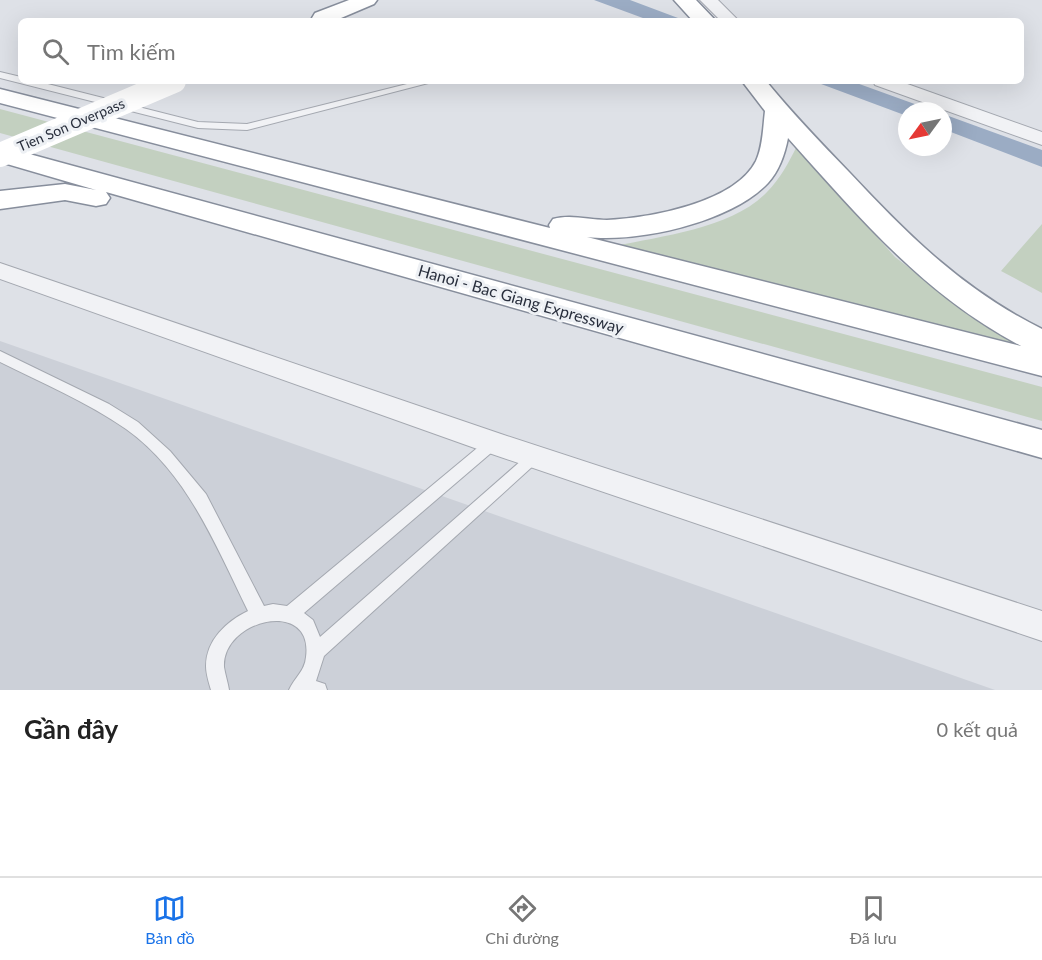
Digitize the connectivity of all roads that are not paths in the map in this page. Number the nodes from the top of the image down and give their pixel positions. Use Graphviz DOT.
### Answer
graph roads {
  1 [pos="367,0"];
  2 [pos="698,8"];
  3 [pos="323,18"];
  4 [pos="723,18"];
  5 [pos="0,75"];
  6 [pos="167,84"];
  7 [pos="419,84"];
  8 [pos="756,84"];
  9 [pos="890,84"];
  10 [pos="27,89"];
  11 [pos="0,96"];
  12 [pos="777,111"];
  13 [pos="1042,139"];
  14 [pos="0,155"];
  15 [pos="0,200"];
  16 [pos="0,272"];
  17 [pos="1042,343"];
  18 [pos="0,356"];
  19 [pos="1042,364"];
  20 [pos="494,443"];
  21 [pos="1042,444"];
  22 [pos="536,456"];
  23 [pos="1042,463"];
  24 [pos="259,614"];
  25 [pos="290,615"];
  26 [pos="1042,626"];
  27 [pos="316,652"];
  28 [pos="306,689"];
  29 [pos="220,690"];
  1 -- 3 [label="main road"];
  2 -- 4 [label="street"];
  5 -- 10 [label="lane"];
  6 -- 14 [label="main road, Tien Son Overpass, bridge"];
  7 -- 10 [label="lane"];
  8 -- 12 [label="main road"];
  9 -- 13 [label="street"];
  10 -- 11 [label="main road"];
  10 -- 12 [label="main road"];
  10 -- 19 [label="main road"];
  12 -- 17 [label="main road"];
  14 -- 21 [label="main road, Hanoi - Bac Giang Expressway"];
  15 -- 23 [label="main road"];
  16 -- 20 [label="street"];
  18 -- 24 [label="lane"];
  20 -- 22 [label="street"];
  20 -- 25 [label="lane"];
  22 -- 26 [label="street"];
  22 -- 27 [label="lane"];
  24 -- 25 [label="lane"];
  24 -- 29 [label="lane"];
  25 -- 27 [label="lane"];
  27 -- 28 [label="lane"];
}
